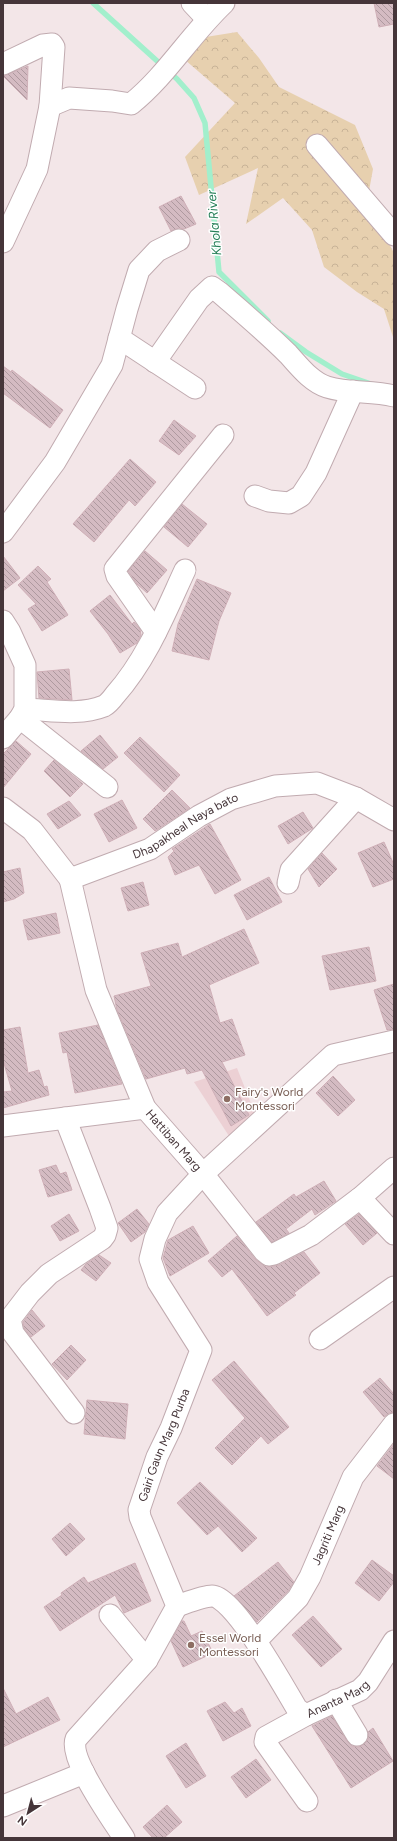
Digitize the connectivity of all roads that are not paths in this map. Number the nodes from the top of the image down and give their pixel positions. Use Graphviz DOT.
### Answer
graph roads {
  1 [pos="192,3"];
  2 [pos="224,3"];
  3 [pos="207,19"];
  4 [pos="3,64"];
  5 [pos="50,106"];
  6 [pos="317,145"];
  7 [pos="394,236"];
  8 [pos="179,240"];
  9 [pos="3,242"];
  10 [pos="119,338"];
  11 [pos="155,362"];
  12 [pos="194,388"];
  13 [pos="353,391"];
  14 [pos="394,396"];
  15 [pos="223,435"];
  16 [pos="255,496"];
  17 [pos="3,532"];
  18 [pos="185,570"];
  19 [pos="3,621"];
  20 [pos="156,632"];
  21 [pos="23,713"];
  22 [pos="3,738"];
  23 [pos="107,787"];
  24 [pos="356,798"];
  25 [pos="3,808"];
  26 [pos="394,820"];
  27 [pos="70,879"];
  28 [pos="288,883"];
  29 [pos="394,1042"];
  30 [pos="145,1108"];
  31 [pos="65,1118"];
  32 [pos="3,1126"];
  33 [pos="394,1168"];
  34 [pos="204,1174"];
  35 [pos="360,1198"];
  36 [pos="394,1234"];
  37 [pos="394,1287"];
  38 [pos="320,1339"];
  39 [pos="74,1413"];
  40 [pos="394,1424"];
  41 [pos="176,1606"];
  42 [pos="110,1615"];
  43 [pos="256,1641"];
  44 [pos="394,1641"];
  45 [pos="147,1660"];
  46 [pos="336,1700"];
  47 [pos="306,1715"];
  48 [pos="357,1735"];
  49 [pos="84,1774"];
  50 [pos="307,1801"];
  51 [pos="3,1806"];
  52 [pos="124,1838"];
  1 -- 3 [label="street"];
  2 -- 3 [label="street"];
  3 -- 5 [label="street"];
  4 -- 5 [label="street"];
  5 -- 9 [label="street"];
  6 -- 7 [label="street"];
  8 -- 10 [label="street"];
  10 -- 11 [label="street"];
  10 -- 17 [label="street"];
  11 -- 12 [label="street"];
  11 -- 13 [label="street"];
  13 -- 14 [label="street"];
  13 -- 16 [label="street"];
  15 -- 20 [label="street"];
  18 -- 20 [label="street"];
  19 -- 21 [label="street"];
  20 -- 21 [label="street"];
  21 -- 22 [label="street"];
  21 -- 23 [label="street"];
  24 -- 26 [label="street, Dhapakheal Naya bato"];
  24 -- 27 [label="street, Dhapakheal Naya bato"];
  24 -- 28 [label="street"];
  25 -- 27 [label="street"];
  27 -- 30 [label="street"];
  29 -- 34 [label="street, Hattiban Marg"];
  30 -- 31 [label="street, Hattiban Marg"];
  30 -- 34 [label="street, Hattiban Marg"];
  31 -- 32 [label="street, Hattiban Marg"];
  31 -- 39 [label="street"];
  33 -- 35 [label="street"];
  34 -- 35 [label="street"];
  34 -- 41 [label="street, Gairi Gaun Marg Purba"];
  35 -- 36 [label="street"];
  37 -- 38 [label="street"];
  40 -- 43 [label="street, Jagriti Marg"];
  41 -- 43 [label="street, Ananta Marg"];
  41 -- 45 [label="street"];
  42 -- 45 [label="street"];
  43 -- 47 [label="street, Ananta Marg"];
  44 -- 46 [label="street, Ananta Marg"];
  45 -- 49 [label="street"];
  46 -- 47 [label="street, Ananta Marg"];
  46 -- 48 [label="street"];
  47 -- 50 [label="street"];
  49 -- 51 [label="street"];
  49 -- 52 [label="street"];
}
